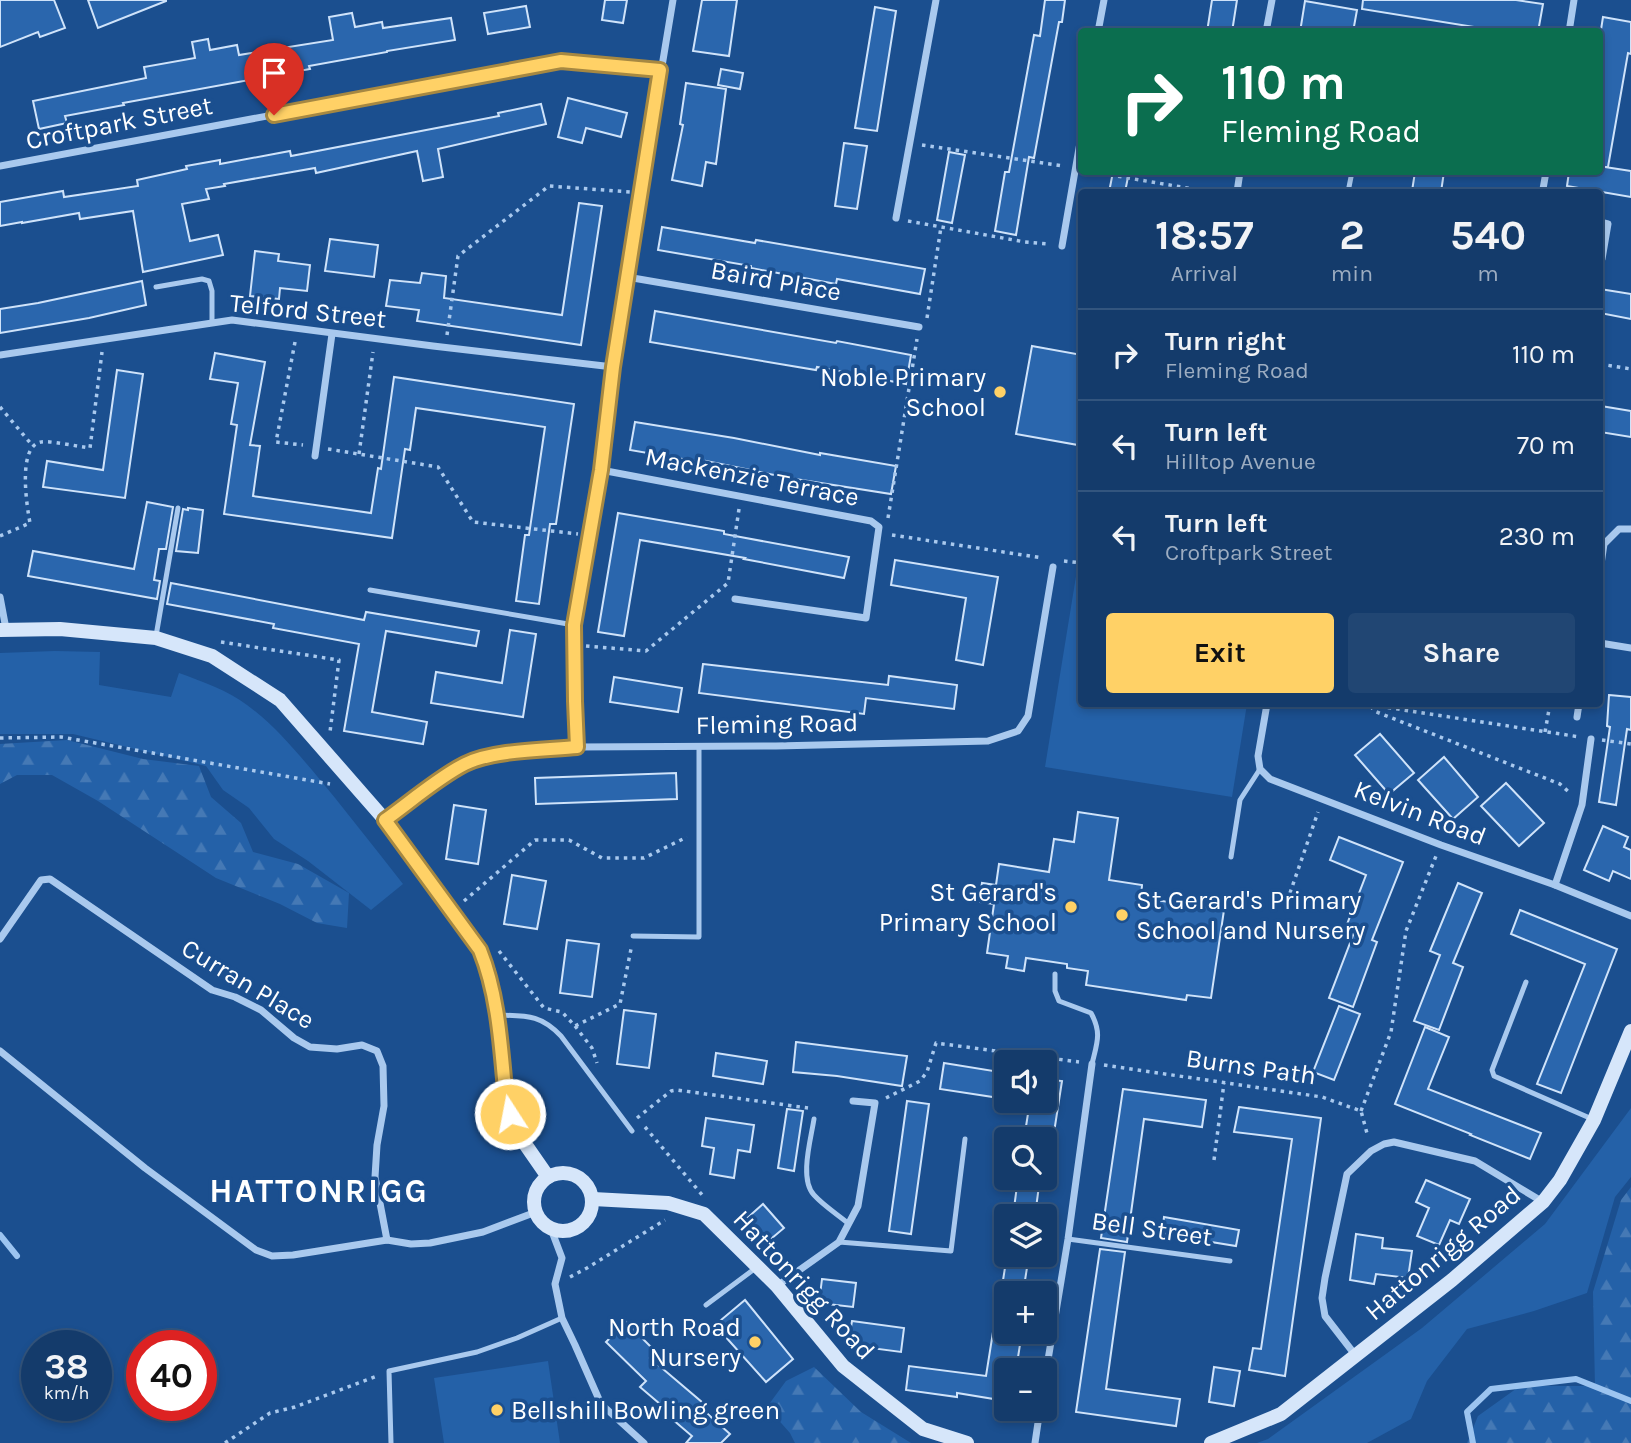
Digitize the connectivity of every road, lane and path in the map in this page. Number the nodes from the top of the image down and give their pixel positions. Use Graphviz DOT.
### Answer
graph roads {
  1 [pos="673,0"];
  2 [pos="936,0"];
  3 [pos="1104,0"];
  4 [pos="1272,0"];
  5 [pos="1574,0"];
  6 [pos="1099,28"];
  7 [pos="1267,28"];
  8 [pos="1570,28"];
  9 [pos="660,70"];
  10 [pos="910,142"];
  11 [pos="1078,152"];
  12 [pos="0,166"];
  13 [pos="1075,168"];
  14 [pos="1111,175"];
  15 [pos="1192,189"];
  16 [pos="640,193"];
  17 [pos="896,218"];
  18 [pos="1603,223"];
  19 [pos="941,227"];
  20 [pos="1062,246"];
  21 [pos="1603,253"];
  22 [pos="627,277"];
  23 [pos="156,287"];
  24 [pos="212,323"];
  25 [pos="919,327"];
  26 [pos="298,329"];
  27 [pos="332,334"];
  28 [pos="375,339"];
  29 [pos="104,340"];
  30 [pos="445,348"];
  31 [pos="0,355"];
  32 [pos="1603,364"];
  33 [pos="613,367"];
  34 [pos="1631,369"];
  35 [pos="0,407"];
  36 [pos="33,446"];
  37 [pos="317,447"];
  38 [pos="359,454"];
  39 [pos="315,456"];
  40 [pos="1603,465"];
  41 [pos="1608,466"];
  42 [pos="601,470"];
  43 [pos="741,496"];
  44 [pos="177,508"];
  45 [pos="1631,529"];
  46 [pos="0,536"];
  47 [pos="590,536"];
  48 [pos="1603,551"];
  49 [pos="1078,562"];
  50 [pos="1054,567"];
  51 [pos="370,590"];
  52 [pos="0,597"];
  53 [pos="735,599"];
  54 [pos="574,625"];
  55 [pos="3,630"];
  56 [pos="156,638"];
  57 [pos="218,641"];
  58 [pos="1603,643"];
  59 [pos="574,645"];
  60 [pos="1631,648"];
  61 [pos="1267,707"];
  62 [pos="1372,707"];
  63 [pos="1390,707"];
  64 [pos="1549,707"];
  65 [pos="1579,707"];
  66 [pos="1577,717"];
  67 [pos="1545,732"];
  68 [pos="0,738"];
  69 [pos="1591,739"];
  70 [pos="1631,744"];
  71 [pos="577,747"];
  72 [pos="699,747"];
  73 [pos="327,754"];
  74 [pos="1260,769"];
  75 [pos="358,789"];
  76 [pos="1325,799"];
  77 [pos="1582,805"];
  78 [pos="385,820"];
  79 [pos="699,832"];
  80 [pos="1441,845"];
  81 [pos="1231,858"];
  82 [pos="1555,885"];
  83 [pos="1290,893"];
  84 [pos="451,911"];
  85 [pos="1631,916"];
  86 [pos="633,936"];
  87 [pos="0,939"];
  88 [pos="495,945"];
  89 [pos="1055,974"];
  90 [pos="1526,982"];
  91 [pos="496,1015"];
  92 [pos="1631,1031"];
  93 [pos="0,1051"];
  94 [pos="1092,1064"];
  95 [pos="1224,1082"];
  96 [pos="853,1101"];
  97 [pos="875,1103"];
  98 [pos="1361,1111"];
  99 [pos="814,1119"];
  100 [pos="1594,1120"];
  101 [pos="630,1129"];
  102 [pos="965,1139"];
  103 [pos="1371,1151"];
  104 [pos="1214,1160"];
  105 [pos="548,1177"];
  106 [pos="593,1199"];
  107 [pos="1543,1202"];
  108 [pos="684,1208"];
  109 [pos="536,1212"];
  110 [pos="849,1224"];
  111 [pos="551,1229"];
  112 [pos="1068,1239"];
  113 [pos="387,1240"];
  114 [pos="839,1242"];
  115 [pos="1230,1261"];
  116 [pos="757,1267"];
  117 [pos="555,1284"];
  118 [pos="777,1286"];
  119 [pos="706,1305"];
  120 [pos="562,1318"];
  121 [pos="1356,1356"];
  122 [pos="1048,1358"];
  123 [pos="389,1371"];
  124 [pos="1038,1421"];
  125 [pos="225,1443"];
  126 [pos="391,1443"];
  127 [pos="644,1443"];
  128 [pos="967,1443"];
  129 [pos="1035,1443"];
  130 [pos="1211,1443"];
  1 -- 9 [label="street"];
  2 -- 10 [label="street"];
  3 -- 6 [label="street"];
  4 -- 7 [label="street"];
  5 -- 8 [label="street"];
  9 -- 12 [label="street, Croftpark Street"];
  9 -- 16 [label="street"];
  10 -- 13 [label="path"];
  10 -- 17 [label="street"];
  11 -- 13 [label="street"];
  13 -- 20 [label="street"];
  14 -- 15 [label="path"];
  16 -- 22 [label="street"];
  16 -- 30 [label="path"];
  17 -- 19 [label="path"];
  18 -- 21 [label="street"];
  19 -- 20 [label="path"];
  19 -- 25 [label="path"];
  22 -- 25 [label="street, Baird Place"];
  22 -- 33 [label="street"];
  23 -- 24 [label="lane"];
  24 -- 26 [label="street, Telford Street"];
  24 -- 29 [label="street, Telford Street"];
  25 -- 49 [label="path"];
  26 -- 27 [label="street, Telford Street"];
  26 -- 37 [label="path"];
  27 -- 28 [label="street, Telford Street"];
  27 -- 37 [label="street"];
  28 -- 30 [label="street, Telford Street"];
  28 -- 38 [label="path"];
  29 -- 31 [label="street, Telford Street"];
  29 -- 36 [label="path"];
  30 -- 33 [label="street, Telford Street"];
  32 -- 34 [label="path"];
  33 -- 42 [label="street"];
  35 -- 36 [label="path"];
  36 -- 46 [label="path"];
  37 -- 38 [label="path"];
  37 -- 39 [label="street"];
  38 -- 47 [label="path"];
  40 -- 41 [label="path"];
  42 -- 43 [label="street, Mackenzie Terrace"];
  42 -- 47 [label="street"];
  43 -- 53 [label="street, Mackenzie Terrace"];
  43 -- 59 [label="path"];
  44 -- 56 [label="lane"];
  45 -- 48 [label="street"];
  47 -- 54 [label="street"];
  50 -- 72 [label="street, Fleming Road"];
  51 -- 54 [label="lane"];
  52 -- 55 [label="street"];
  54 -- 59 [label="street"];
  55 -- 56 [label="street"];
  56 -- 73 [label="street"];
  57 -- 73 [label="path"];
  58 -- 60 [label="street"];
  59 -- 71 [label="street"];
  61 -- 74 [label="street"];
  62 -- 77 [label="path"];
  63 -- 67 [label="path"];
  64 -- 67 [label="path"];
  65 -- 66 [label="street"];
  67 -- 69 [label="path"];
  68 -- 75 [label="path"];
  69 -- 70 [label="path"];
  69 -- 77 [label="street"];
  71 -- 72 [label="street, Fleming Road"];
  71 -- 78 [label="street, Fleming Road"];
  72 -- 79 [label="lane"];
  73 -- 75 [label="street"];
  74 -- 76 [label="street, Kelvin Road"];
  74 -- 81 [label="lane"];
  75 -- 78 [label="street"];
  76 -- 80 [label="street, Kelvin Road"];
  76 -- 83 [label="path"];
  77 -- 82 [label="street"];
  78 -- 84 [label="street"];
  79 -- 84 [label="path"];
  79 -- 86 [label="lane"];
  80 -- 82 [label="street, Kelvin Road"];
  80 -- 98 [label="path"];
  82 -- 85 [label="street, Kelvin Road"];
  84 -- 91 [label="street"];
  86 -- 88 [label="path"];
  87 -- 113 [label="street, Curran Place"];
  89 -- 94 [label="lane"];
  90 -- 100 [label="lane"];
  91 -- 101 [label="lane"];
  91 -- 105 [label="street"];
  92 -- 100 [label="street, Hattonrigg Road"];
  93 -- 113 [label="street"];
  94 -- 95 [label="path, Burns Path"];
  94 -- 97 [label="path, Burns Path"];
  94 -- 112 [label="street, Bell Street"];
  95 -- 98 [label="path, Burns Path"];
  95 -- 104 [label="path"];
  96 -- 97 [label="street"];
  97 -- 110 [label="street"];
  98 -- 103 [label="path"];
  99 -- 101 [label="path"];
  99 -- 110 [label="lane"];
  100 -- 107 [label="street, Hattonrigg Road"];
  102 -- 114 [label="lane"];
  103 -- 107 [label="street"];
  103 -- 121 [label="street"];
  105 -- 106 [label="street"];
  105 -- 109 [label="street"];
  106 -- 108 [label="street, Hattonrigg Road"];
  106 -- 111 [label="street"];
  107 -- 121 [label="street, Hattonrigg Road"];
  108 -- 116 [label="street, Hattonrigg Road"];
  108 -- 117 [label="path"];
  109 -- 111 [label="street"];
  109 -- 113 [label="street"];
  110 -- 114 [label="street"];
  111 -- 117 [label="street"];
  112 -- 115 [label="lane, Bell Street"];
  112 -- 122 [label="street, Bell Street"];
  114 -- 118 [label="street"];
  116 -- 118 [label="street, Hattonrigg Road"];
  116 -- 119 [label="lane"];
  117 -- 120 [label="street"];
  118 -- 128 [label="street, Hattonrigg Road"];
  120 -- 123 [label="lane"];
  120 -- 127 [label="street"];
  121 -- 130 [label="street, Hattonrigg Road"];
  123 -- 125 [label="path"];
  123 -- 126 [label="lane"];
  124 -- 129 [label="street"];
}
